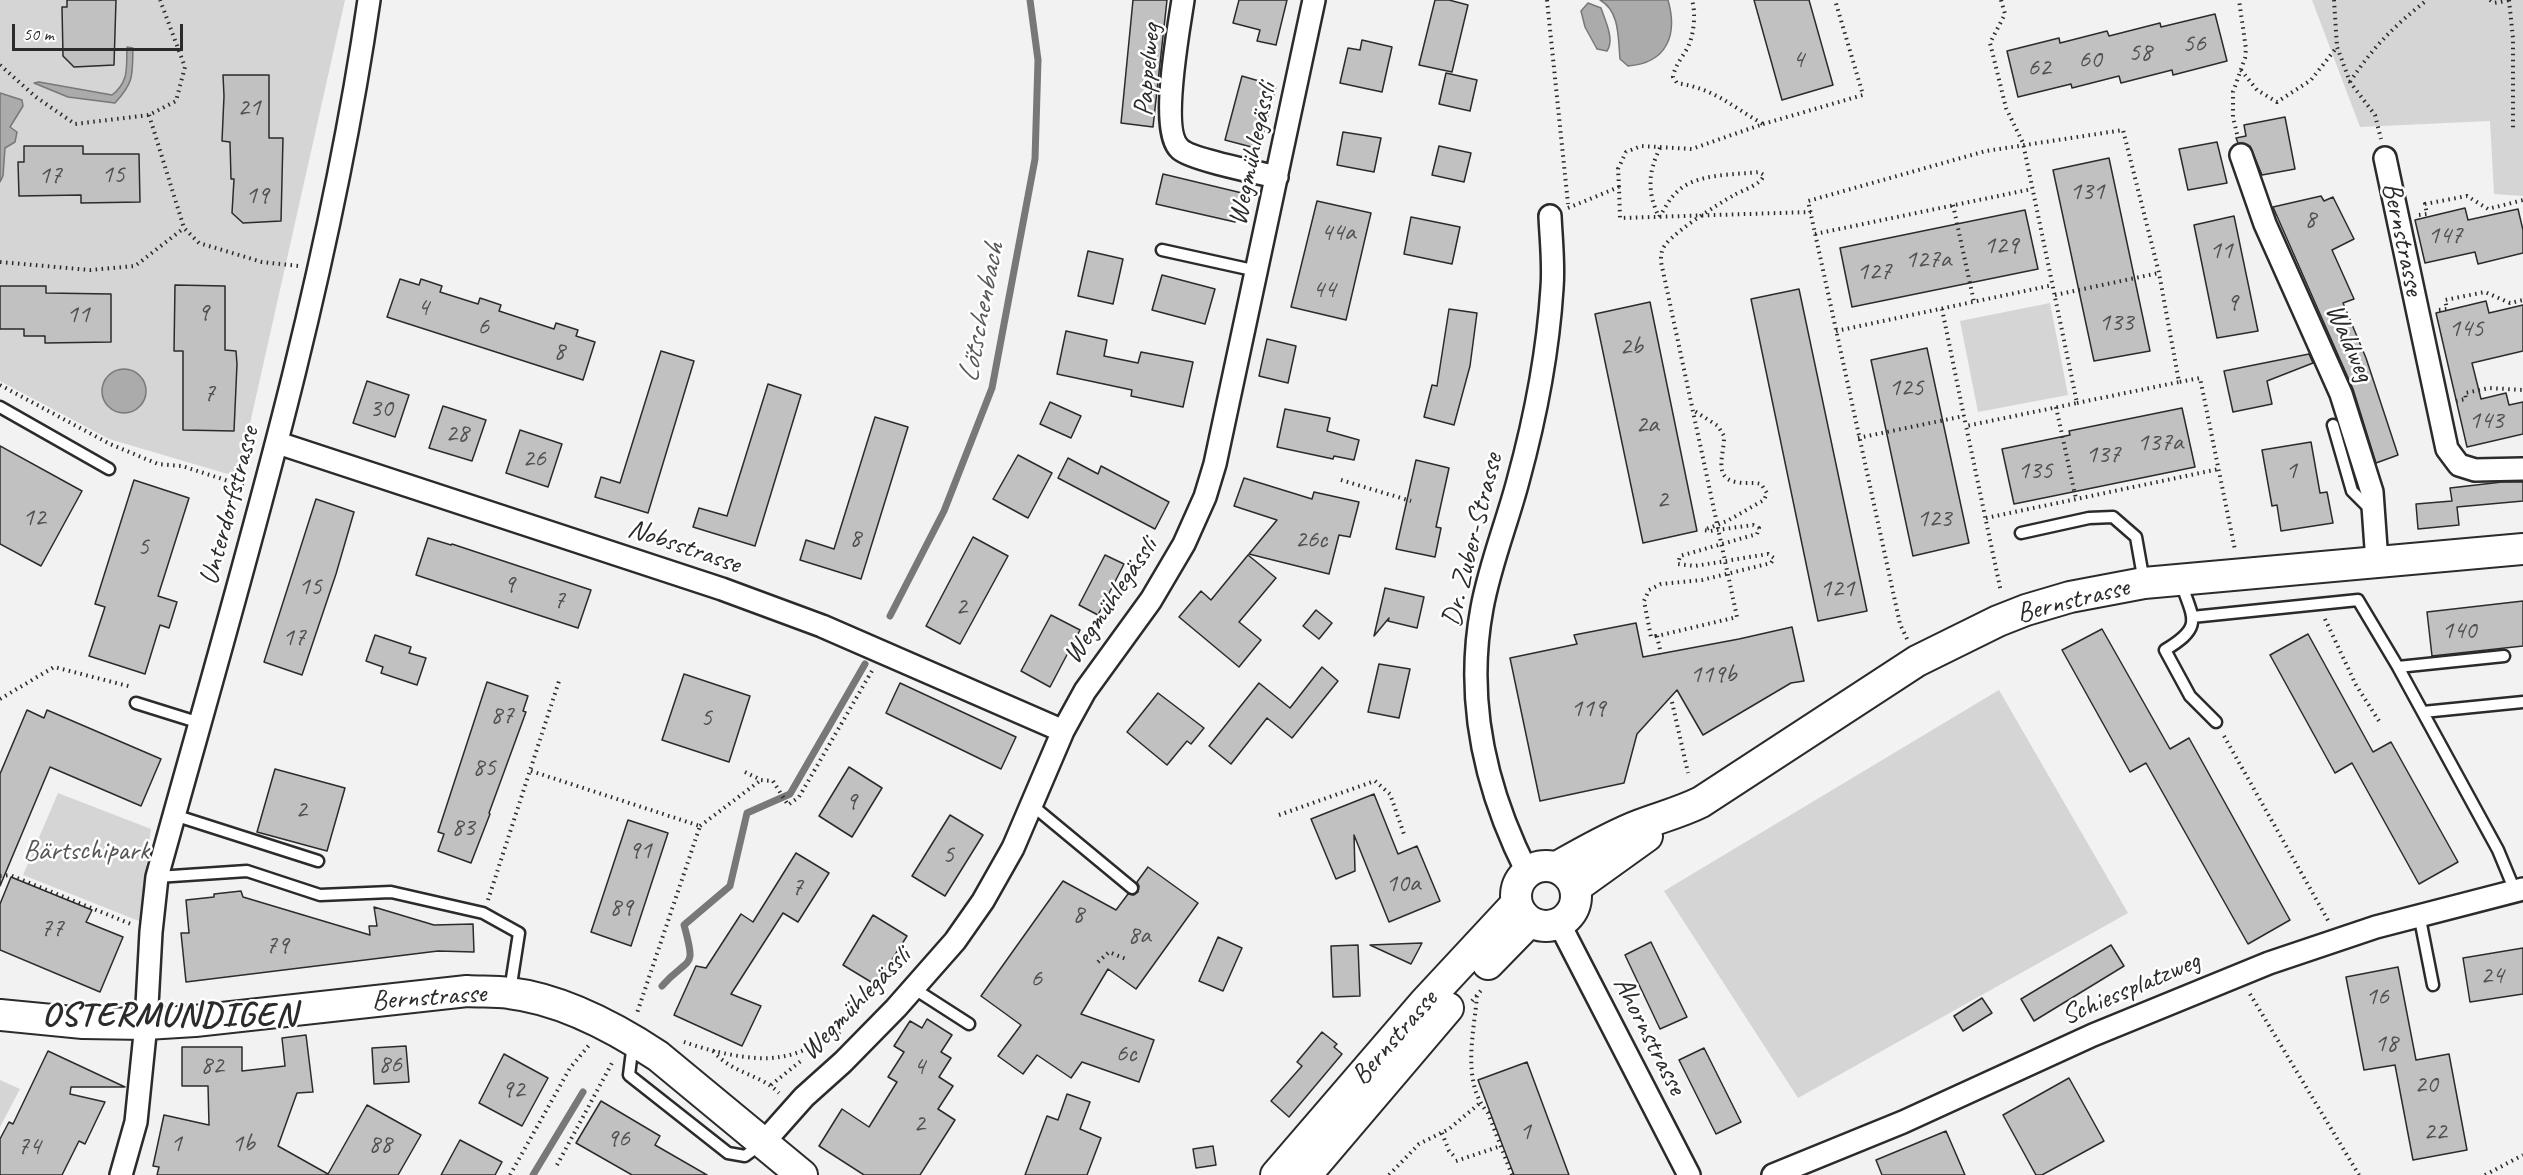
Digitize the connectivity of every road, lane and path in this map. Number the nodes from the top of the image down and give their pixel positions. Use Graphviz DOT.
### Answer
graph roads {
  1 [pos="159,0"];
  2 [pos="369,0"];
  3 [pos="1183,0"];
  4 [pos="1314,0"];
  5 [pos="1547,0"];
  6 [pos="1692,0"];
  7 [pos="1835,0"];
  8 [pos="2001,0"];
  9 [pos="2239,0"];
  10 [pos="2334,0"];
  11 [pos="2427,0"];
  12 [pos="2490,0"];
  13 [pos="2510,0"];
  14 [pos="2337,47"];
  15 [pos="0,65"];
  16 [pos="2241,70"];
  17 [pos="2350,82"];
  18 [pos="149,115"];
  19 [pos="1763,124"];
  20 [pos="2513,129"];
  21 [pos="2023,143"];
  22 [pos="1660,147"];
  23 [pos="2241,155"];
  24 [pos="2385,158"];
  25 [pos="1277,177"];
  26 [pos="1619,187"];
  27 [pos="2032,189"];
  28 [pos="2523,200"];
  29 [pos="1953,205"];
  30 [pos="1559,212"];
  31 [pos="1811,212"];
  32 [pos="1703,215"];
  33 [pos="2414,216"];
  34 [pos="1659,217"];
  35 [pos="184,228"];
  36 [pos="1815,234"];
  37 [pos="1162,250"];
  38 [pos="0,262"];
  39 [pos="319,268"];
  40 [pos="1257,271"];
  41 [pos="2159,273"];
  42 [pos="2053,285"];
  43 [pos="2055,295"];
  44 [pos="2523,300"];
  45 [pos="1974,302"];
  46 [pos="1942,309"];
  47 [pos="2434,311"];
  48 [pos="1836,331"];
  49 [pos="2179,382"];
  50 [pos="0,385"];
  51 [pos="2523,390"];
  52 [pos="2459,401"];
  53 [pos="2077,403"];
  54 [pos="0,407"];
  55 [pos="2056,407"];
  56 [pos="1692,409"];
  57 [pos="1964,416"];
  58 [pos="2333,425"];
  59 [pos="1966,426"];
  60 [pos="1858,438"];
  61 [pos="278,443"];
  62 [pos="109,469"];
  63 [pos="2218,469"];
  64 [pos="2523,469"];
  65 [pos="1341,480"];
  66 [pos="264,493"];
  67 [pos="2076,500"];
  68 [pos="1411,501"];
  69 [pos="2374,513"];
  70 [pos="1986,518"];
  71 [pos="1718,527"];
  72 [pos="2021,533"];
  73 [pos="1721,545"];
  74 [pos="2523,549"];
  75 [pos="1724,559"];
  76 [pos="2377,562"];
  77 [pos="1728,574"];
  78 [pos="2240,574"];
  79 [pos="2180,579"];
  80 [pos="2144,583"];
  81 [pos="2002,595"];
  82 [pos="2319,605"];
  83 [pos="2192,617"];
  84 [pos="1656,636"];
  85 [pos="1908,642"];
  86 [pos="883,653"];
  87 [pos="1661,654"];
  88 [pos="2504,656"];
  89 [pos="2398,667"];
  90 [pos="560,678"];
  91 [pos="140,689"];
  92 [pos="0,699"];
  93 [pos="1672,702"];
  94 [pos="2523,702"];
  95 [pos="136,703"];
  96 [pos="2423,712"];
  97 [pos="2379,721"];
  98 [pos="2216,722"];
  99 [pos="200,723"];
  100 [pos="1063,731"];
  101 [pos="531,771"];
  102 [pos="745,772"];
  103 [pos="1688,773"];
  104 [pos="761,780"];
  105 [pos="1032,806"];
  106 [pos="174,815"];
  107 [pos="1279,815"];
  108 [pos="700,826"];
  109 [pos="1405,837"];
  110 [pos="318,861"];
  111 [pos="1527,872"];
  112 [pos="0,876"];
  113 [pos="157,877"];
  114 [pos="1566,877"];
  115 [pos="1132,888"];
  116 [pos="2519,890"];
  117 [pos="483,913"];
  118 [pos="1523,913"];
  119 [pos="2419,914"];
  120 [pos="1559,923"];
  121 [pos="151,932"];
  122 [pos="2338,939"];
  123 [pos="1126,959"];
  124 [pos="1098,962"];
  125 [pos="2239,975"];
  126 [pos="2433,985"];
  127 [pos="913,988"];
  128 [pos="509,993"];
  129 [pos="1478,995"];
  130 [pos="0,1015"];
  131 [pos="146,1024"];
  132 [pos="969,1024"];
  133 [pos="842,1031"];
  134 [pos="625,1037"];
  135 [pos="682,1041"];
  136 [pos="591,1044"];
  137 [pos="713,1051"];
  138 [pos="802,1060"];
  139 [pos="771,1085"];
  140 [pos="1480,1103"];
  141 [pos="795,1107"];
  142 [pos="1442,1133"];
  143 [pos="764,1142"];
  144 [pos="1501,1146"];
  145 [pos="2523,1155"];
  146 [pos="557,1165"];
  147 [pos="121,1175"];
  148 [pos="510,1175"];
  149 [pos="802,1175"];
  150 [pos="1276,1175"];
  151 [pos="1306,1175"];
  152 [pos="1389,1175"];
  153 [pos="1512,1175"];
  154 [pos="1689,1175"];
  155 [pos="1773,1175"];
  156 [pos="2359,1175"];
  157 [pos="2485,1175"];
  1 -- 18 [label="path"];
  2 -- 39 [label="street, Unterdorfstrasse"];
  3 -- 25 [label="street, Pappelweg"];
  4 -- 25 [label="street, Wegmühlegässli"];
  5 -- 30 [label="path"];
  6 -- 19 [label="path"];
  7 -- 19 [label="path"];
  8 -- 21 [label="path"];
  9 -- 16 [label="path"];
  10 -- 14 [label="path"];
  11 -- 17 [label="path"];
  12 -- 13 [label="path"];
  13 -- 20 [label="path"];
  14 -- 16 [label="path"];
  14 -- 17 [label="path"];
  15 -- 18 [label="path"];
  16 -- 23 [label="path"];
  17 -- 24 [label="path"];
  18 -- 35 [label="path"];
  19 -- 22 [label="path"];
  21 -- 27 [label="path"];
  21 -- 31 [label="path"];
  21 -- 41 [label="path"];
  22 -- 26 [label="path"];
  22 -- 34 [label="path"];
  23 -- 69 [label="street, Waldweg"];
  24 -- 64 [label="street, Bernstrasse"];
  25 -- 40 [label="street, Wegmühlegässli"];
  26 -- 30 [label="path"];
  26 -- 34 [label="path"];
  27 -- 29 [label="path"];
  27 -- 42 [label="path"];
  28 -- 33 [label="path"];
  29 -- 36 [label="path"];
  29 -- 45 [label="path"];
  30 -- 111 [label="street, Dr. Zuber-Strasse"];
  31 -- 32 [label="path"];
  31 -- 36 [label="path"];
  32 -- 34 [label="path"];
  32 -- 34 [label="path"];
  32 -- 56 [label="path"];
  35 -- 38 [label="path"];
  35 -- 39 [label="path"];
  36 -- 48 [label="path"];
  37 -- 40 [label="lane"];
  39 -- 61 [label="street, Unterdorfstrasse"];
  40 -- 100 [label="street, Wegmühlegässli"];
  41 -- 43 [label="path"];
  41 -- 49 [label="path"];
  42 -- 43 [label="path"];
  42 -- 45 [label="path"];
  43 -- 53 [label="path"];
  44 -- 47 [label="path"];
  45 -- 46 [label="path"];
  46 -- 48 [label="path"];
  46 -- 57 [label="path"];
  48 -- 60 [label="path"];
  49 -- 53 [label="path"];
  49 -- 63 [label="path"];
  50 -- 66 [label="path"];
  51 -- 52 [label="path"];
  53 -- 55 [label="path"];
  54 -- 62 [label="lane"];
  55 -- 59 [label="path"];
  55 -- 67 [label="path"];
  56 -- 71 [label="path"];
  56 -- 71 [label="path"];
  57 -- 59 [label="path"];
  57 -- 60 [label="path"];
  58 -- 69 [label="lane"];
  59 -- 70 [label="path"];
  60 -- 85 [label="path"];
  61 -- 66 [label="street, Unterdorfstrasse"];
  61 -- 86 [label="street, Nobsstrasse"];
  63 -- 67 [label="path"];
  63 -- 78 [label="path"];
  65 -- 68 [label="path"];
  66 -- 99 [label="street, Unterdorfstrasse"];
  67 -- 70 [label="path"];
  69 -- 76 [label="street, Waldweg"];
  70 -- 81 [label="path"];
  71 -- 73 [label="path"];
  71 -- 73 [label="path"];
  72 -- 80 [label="lane"];
  73 -- 75 [label="path"];
  73 -- 75 [label="path"];
  74 -- 76 [label="main road, Bernstrasse"];
  75 -- 77 [label="path"];
  75 -- 77 [label="path"];
  76 -- 78 [label="main road, Bernstrasse"];
  77 -- 84 [label="path"];
  77 -- 84 [label="path"];
  78 -- 79 [label="main road, Bernstrasse"];
  79 -- 80 [label="main road, Bernstrasse"];
  79 -- 83 [label="lane"];
  80 -- 114 [label="main road, Bernstrasse"];
  82 -- 83 [label="lane"];
  82 -- 89 [label="lane"];
  82 -- 97 [label="path"];
  83 -- 98 [label="lane"];
  84 -- 87 [label="path"];
  86 -- 100 [label="street, Nobsstrasse"];
  86 -- 104 [label="path"];
  88 -- 89 [label="lane"];
  89 -- 96 [label="lane"];
  90 -- 101 [label="path"];
  91 -- 92 [label="path"];
  93 -- 103 [label="path"];
  94 -- 96 [label="lane"];
  95 -- 99 [label="lane"];
  96 -- 116 [label="lane"];
  98 -- 122 [label="path"];
  99 -- 106 [label="street, Unterdorfstrasse"];
  100 -- 105 [label="street, Wegmühlegässli"];
  101 -- 108 [label="path"];
  101 -- 117 [label="path"];
  102 -- 104 [label="path"];
  104 -- 108 [label="path"];
  105 -- 115 [label="lane"];
  105 -- 127 [label="street, Wegmühlegässli"];
  106 -- 110 [label="lane"];
  106 -- 113 [label="street, Unterdorfstrasse"];
  107 -- 109 [label="path"];
  108 -- 134 [label="path"];
  111 -- 114 [label="main road"];
  111 -- 118 [label="main road"];
  112 -- 121 [label="path"];
  113 -- 117 [label="lane"];
  113 -- 121 [label="street, Unterdorfstrasse"];
  114 -- 120 [label="main road"];
  116 -- 119 [label="street, Schiessplatzweg"];
  117 -- 128 [label="lane"];
  118 -- 120 [label="main road"];
  118 -- 150 [label="main road, Bernstrasse"];
  118 -- 151 [label="main road, Bernstrasse"];
  119 -- 122 [label="street, Schiessplatzweg"];
  119 -- 126 [label="lane"];
  120 -- 154 [label="street, Ahornstrasse"];
  121 -- 131 [label="street, Unterdorfstrasse"];
  122 -- 125 [label="street, Schiessplatzweg"];
  123 -- 124 [label="path"];
  125 -- 155 [label="street, Schiessplatzweg"];
  125 -- 156 [label="path"];
  127 -- 132 [label="lane"];
  127 -- 141 [label="street, Wegmühlegässli"];
  128 -- 131 [label="main road, Bernstrasse"];
  128 -- 134 [label="main road, Bernstrasse"];
  129 -- 140 [label="path"];
  130 -- 131 [label="main road, Bernstrasse"];
  131 -- 147 [label="street, Unterdorfstrasse"];
  133 -- 137 [label="path"];
  134 -- 143 [label="main road, Bernstrasse"];
  134 -- 146 [label="path"];
  135 -- 137 [label="path"];
  136 -- 148 [label="path"];
  137 -- 139 [label="path"];
  138 -- 139 [label="path"];
  139 -- 141 [label="path"];
  140 -- 142 [label="path"];
  140 -- 144 [label="path"];
  141 -- 143 [label="street, Wegmühlegässli"];
  142 -- 144 [label="path"];
  142 -- 152 [label="path"];
  143 -- 149 [label="main road, Bernstrasse"];
  144 -- 153 [label="path"];
  145 -- 157 [label="path"];
}
